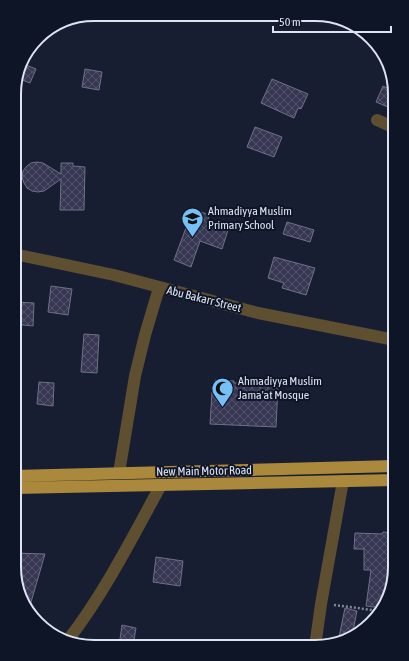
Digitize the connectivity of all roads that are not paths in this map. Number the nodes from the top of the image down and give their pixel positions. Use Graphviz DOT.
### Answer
graph roads {
  1 [pos="377,120"];
  2 [pos="388,125"];
  3 [pos="21,255"];
  4 [pos="159,288"];
  5 [pos="388,339"];
  6 [pos="388,466"];
  7 [pos="119,473"];
  8 [pos="21,476"];
  9 [pos="388,480"];
  10 [pos="343,481"];
  11 [pos="161,485"];
  12 [pos="21,488"];
  13 [pos="71,636"];
  14 [pos="316,640"];
  1 -- 2 [label="street"];
  3 -- 4 [label="street, Abu Bakarr Street"];
  4 -- 5 [label="street, Abu Bakarr Street"];
  4 -- 7 [label="street"];
  6 -- 7 [label="highway, New Main Motor Road"];
  7 -- 8 [label="highway, New Main Motor Road"];
  9 -- 10 [label="highway, New Main Motor Road"];
  10 -- 11 [label="highway, New Main Motor Road"];
  10 -- 14 [label="street"];
  11 -- 12 [label="highway, New Main Motor Road"];
  11 -- 13 [label="street"];
}
